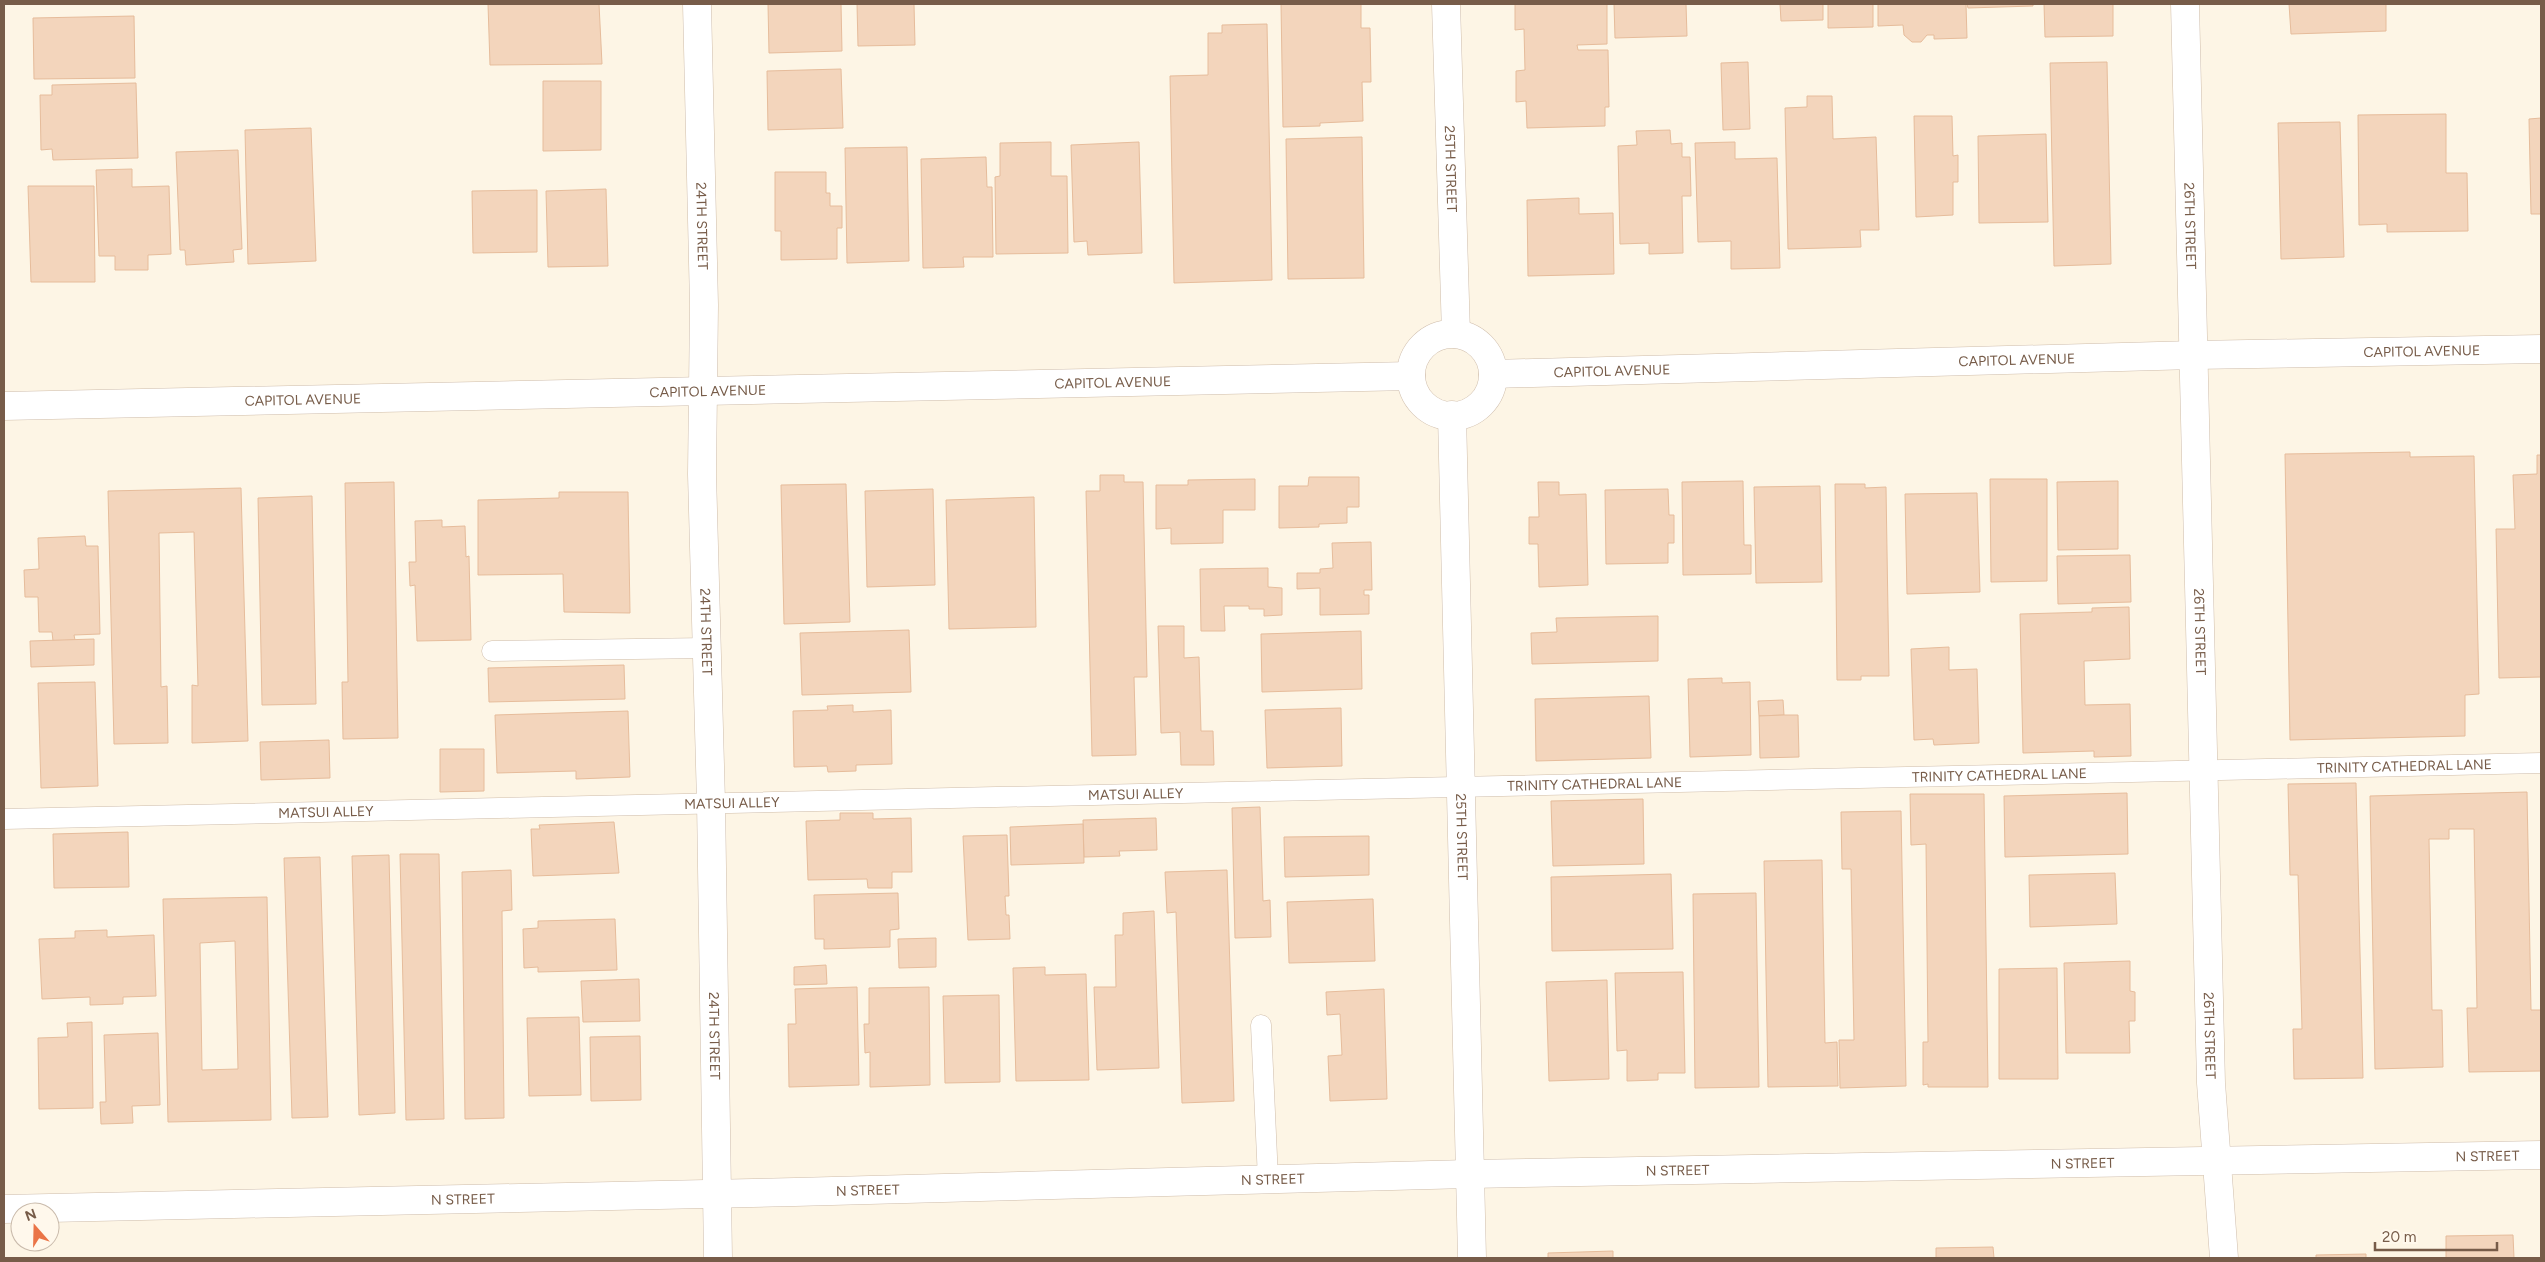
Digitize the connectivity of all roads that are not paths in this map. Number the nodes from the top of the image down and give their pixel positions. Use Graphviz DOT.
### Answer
graph roads {
  1 [pos="697,4"];
  2 [pos="1446,4"];
  3 [pos="2185,4"];
  4 [pos="1456,334"];
  5 [pos="2541,349"];
  6 [pos="2194,355"];
  7 [pos="1493,374"];
  8 [pos="1411,376"];
  9 [pos="702,391"];
  10 [pos="4,406"];
  11 [pos="1452,415"];
  12 [pos="707,648"];
  13 [pos="492,651"];
  14 [pos="2541,763"];
  15 [pos="2205,771"];
  16 [pos="1459,787"];
  17 [pos="711,802"];
  18 [pos="4,819"];
  19 [pos="1261,1026"];
  20 [pos="2541,1155"];
  21 [pos="2216,1162"];
  22 [pos="1468,1174"];
  23 [pos="1268,1179"];
  24 [pos="717,1194"];
  25 [pos="4,1209"];
  26 [pos="718,1258"];
  27 [pos="1472,1258"];
  28 [pos="2224,1258"];
  1 -- 9 [label="street, 24TH STREET"];
  2 -- 4 [label="street, 25TH STREET"];
  3 -- 6 [label="street, 26TH STREET"];
  4 -- 7 [label="street"];
  4 -- 8 [label="street"];
  5 -- 6 [label="street, CAPITOL AVENUE"];
  6 -- 7 [label="street, CAPITOL AVENUE"];
  6 -- 15 [label="street, 26TH STREET"];
  7 -- 11 [label="street"];
  8 -- 9 [label="street, CAPITOL AVENUE"];
  8 -- 11 [label="street"];
  9 -- 10 [label="street, CAPITOL AVENUE"];
  9 -- 12 [label="street, 24TH STREET"];
  11 -- 16 [label="street, 25TH STREET"];
  12 -- 13 [label="lane"];
  12 -- 17 [label="street, 24TH STREET"];
  14 -- 15 [label="lane, TRINITY CATHEDRAL LANE"];
  15 -- 16 [label="lane, TRINITY CATHEDRAL LANE"];
  15 -- 21 [label="street, 26TH STREET"];
  16 -- 17 [label="lane, MATSUI ALLEY"];
  16 -- 22 [label="street, 25TH STREET"];
  17 -- 18 [label="lane, MATSUI ALLEY"];
  17 -- 24 [label="street, 24TH STREET"];
  19 -- 23 [label="lane"];
  20 -- 21 [label="street, N STREET"];
  21 -- 22 [label="street, N STREET"];
  21 -- 28 [label="street, 26TH STREET"];
  22 -- 23 [label="street, N STREET"];
  22 -- 27 [label="street, 25TH STREET"];
  23 -- 24 [label="street, N STREET"];
  24 -- 25 [label="street, N STREET"];
  24 -- 26 [label="street, 24TH STREET"];
}
